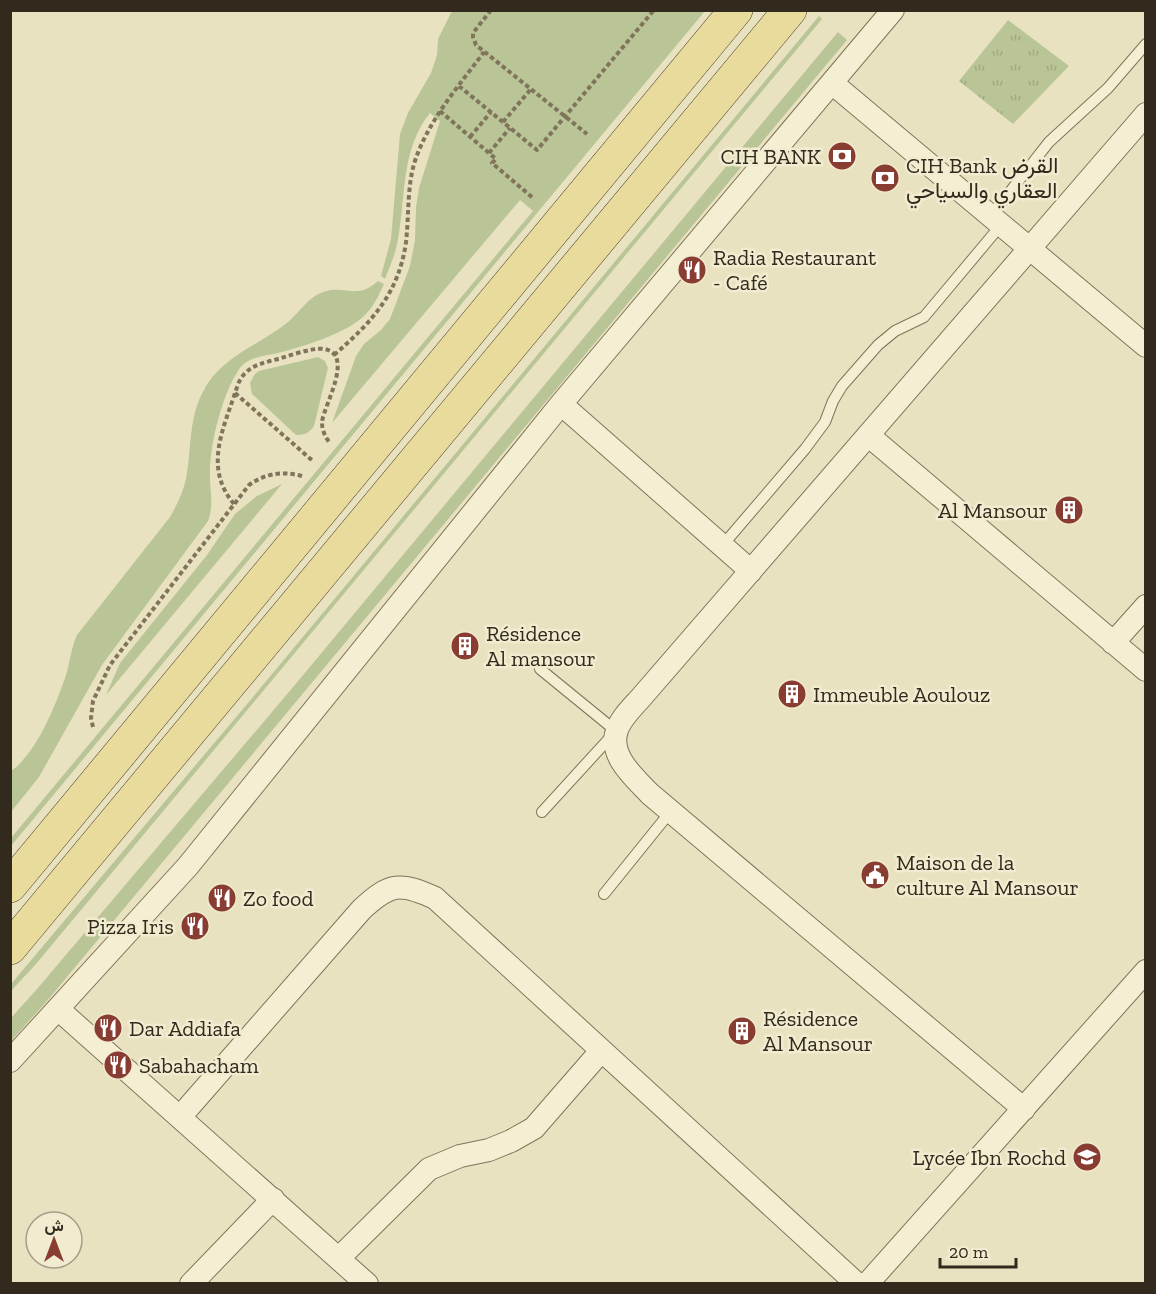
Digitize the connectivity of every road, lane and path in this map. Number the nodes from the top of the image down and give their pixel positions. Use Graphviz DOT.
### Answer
graph roads {
  1 [pos="491,10"];
  2 [pos="654,10"];
  3 [pos="736,10"];
  4 [pos="790,10"];
  5 [pos="893,10"];
  6 [pos="1146,44"];
  7 [pos="484,52"];
  8 [pos="832,83"];
  9 [pos="459,86"];
  10 [pos="531,89"];
  11 [pos="440,111"];
  12 [pos="491,112"];
  13 [pos="1146,114"];
  14 [pos="566,117"];
  15 [pos="503,122"];
  16 [pos="510,128"];
  17 [pos="587,134"];
  18 [pos="470,136"];
  19 [pos="489,153"];
  20 [pos="533,198"];
  21 [pos="996,220"];
  22 [pos="1030,249"];
  23 [pos="1146,346"];
  24 [pos="334,355"];
  25 [pos="235,393"];
  26 [pos="561,404"];
  27 [pos="868,435"];
  28 [pos="330,443"];
  29 [pos="314,462"];
  30 [pos="302,476"];
  31 [pos="234,504"];
  32 [pos="722,546"];
  33 [pos="751,571"];
  34 [pos="1146,606"];
  35 [pos="1113,643"];
  36 [pos="540,669"];
  37 [pos="1146,670"];
  38 [pos="93,727"];
  39 [pos="616,731"];
  40 [pos="542,812"];
  41 [pos="671,812"];
  42 [pos="10,886"];
  43 [pos="604,894"];
  44 [pos="10,948"];
  45 [pos="1146,971"];
  46 [pos="58,1009"];
  47 [pos="601,1051"];
  48 [pos="10,1061"];
  49 [pos="1024,1108"];
  50 [pos="180,1117"];
  51 [pos="273,1199"];
  52 [pos="339,1258"];
  53 [pos="191,1284"];
  54 [pos="367,1284"];
  55 [pos="856,1284"];
  56 [pos="867,1284"];
  1 -- 7 [label="path"];
  2 -- 14 [label="path"];
  3 -- 42 [label="main road"];
  4 -- 44 [label="main road"];
  5 -- 8 [label="street"];
  6 -- 21 [label="lane"];
  7 -- 9 [label="path"];
  7 -- 10 [label="path"];
  8 -- 21 [label="street"];
  8 -- 26 [label="street"];
  9 -- 11 [label="path"];
  9 -- 12 [label="path"];
  10 -- 14 [label="path"];
  10 -- 15 [label="path"];
  11 -- 18 [label="path"];
  11 -- 24 [label="path"];
  12 -- 15 [label="path"];
  12 -- 18 [label="path"];
  13 -- 22 [label="street"];
  14 -- 16 [label="path"];
  14 -- 17 [label="path"];
  15 -- 16 [label="path"];
  16 -- 19 [label="path"];
  18 -- 19 [label="path"];
  19 -- 20 [label="path"];
  21 -- 22 [label="street"];
  21 -- 32 [label="lane"];
  22 -- 23 [label="street"];
  22 -- 27 [label="street"];
  24 -- 25 [label="path"];
  24 -- 28 [label="path"];
  25 -- 29 [label="path"];
  25 -- 31 [label="path"];
  26 -- 32 [label="street"];
  26 -- 46 [label="street"];
  27 -- 33 [label="street"];
  27 -- 35 [label="street"];
  30 -- 31 [label="path"];
  31 -- 38 [label="path"];
  32 -- 33 [label="street"];
  33 -- 39 [label="street"];
  34 -- 35 [label="street"];
  35 -- 37 [label="street"];
  36 -- 39 [label="lane"];
  39 -- 40 [label="lane"];
  39 -- 41 [label="street"];
  41 -- 43 [label="lane"];
  41 -- 49 [label="street"];
  45 -- 49 [label="street"];
  46 -- 48 [label="street"];
  46 -- 50 [label="street"];
  47 -- 50 [label="street"];
  47 -- 52 [label="street"];
  47 -- 55 [label="street"];
  49 -- 56 [label="street"];
  50 -- 51 [label="street"];
  51 -- 52 [label="street"];
  51 -- 53 [label="street"];
  52 -- 54 [label="street"];
}
